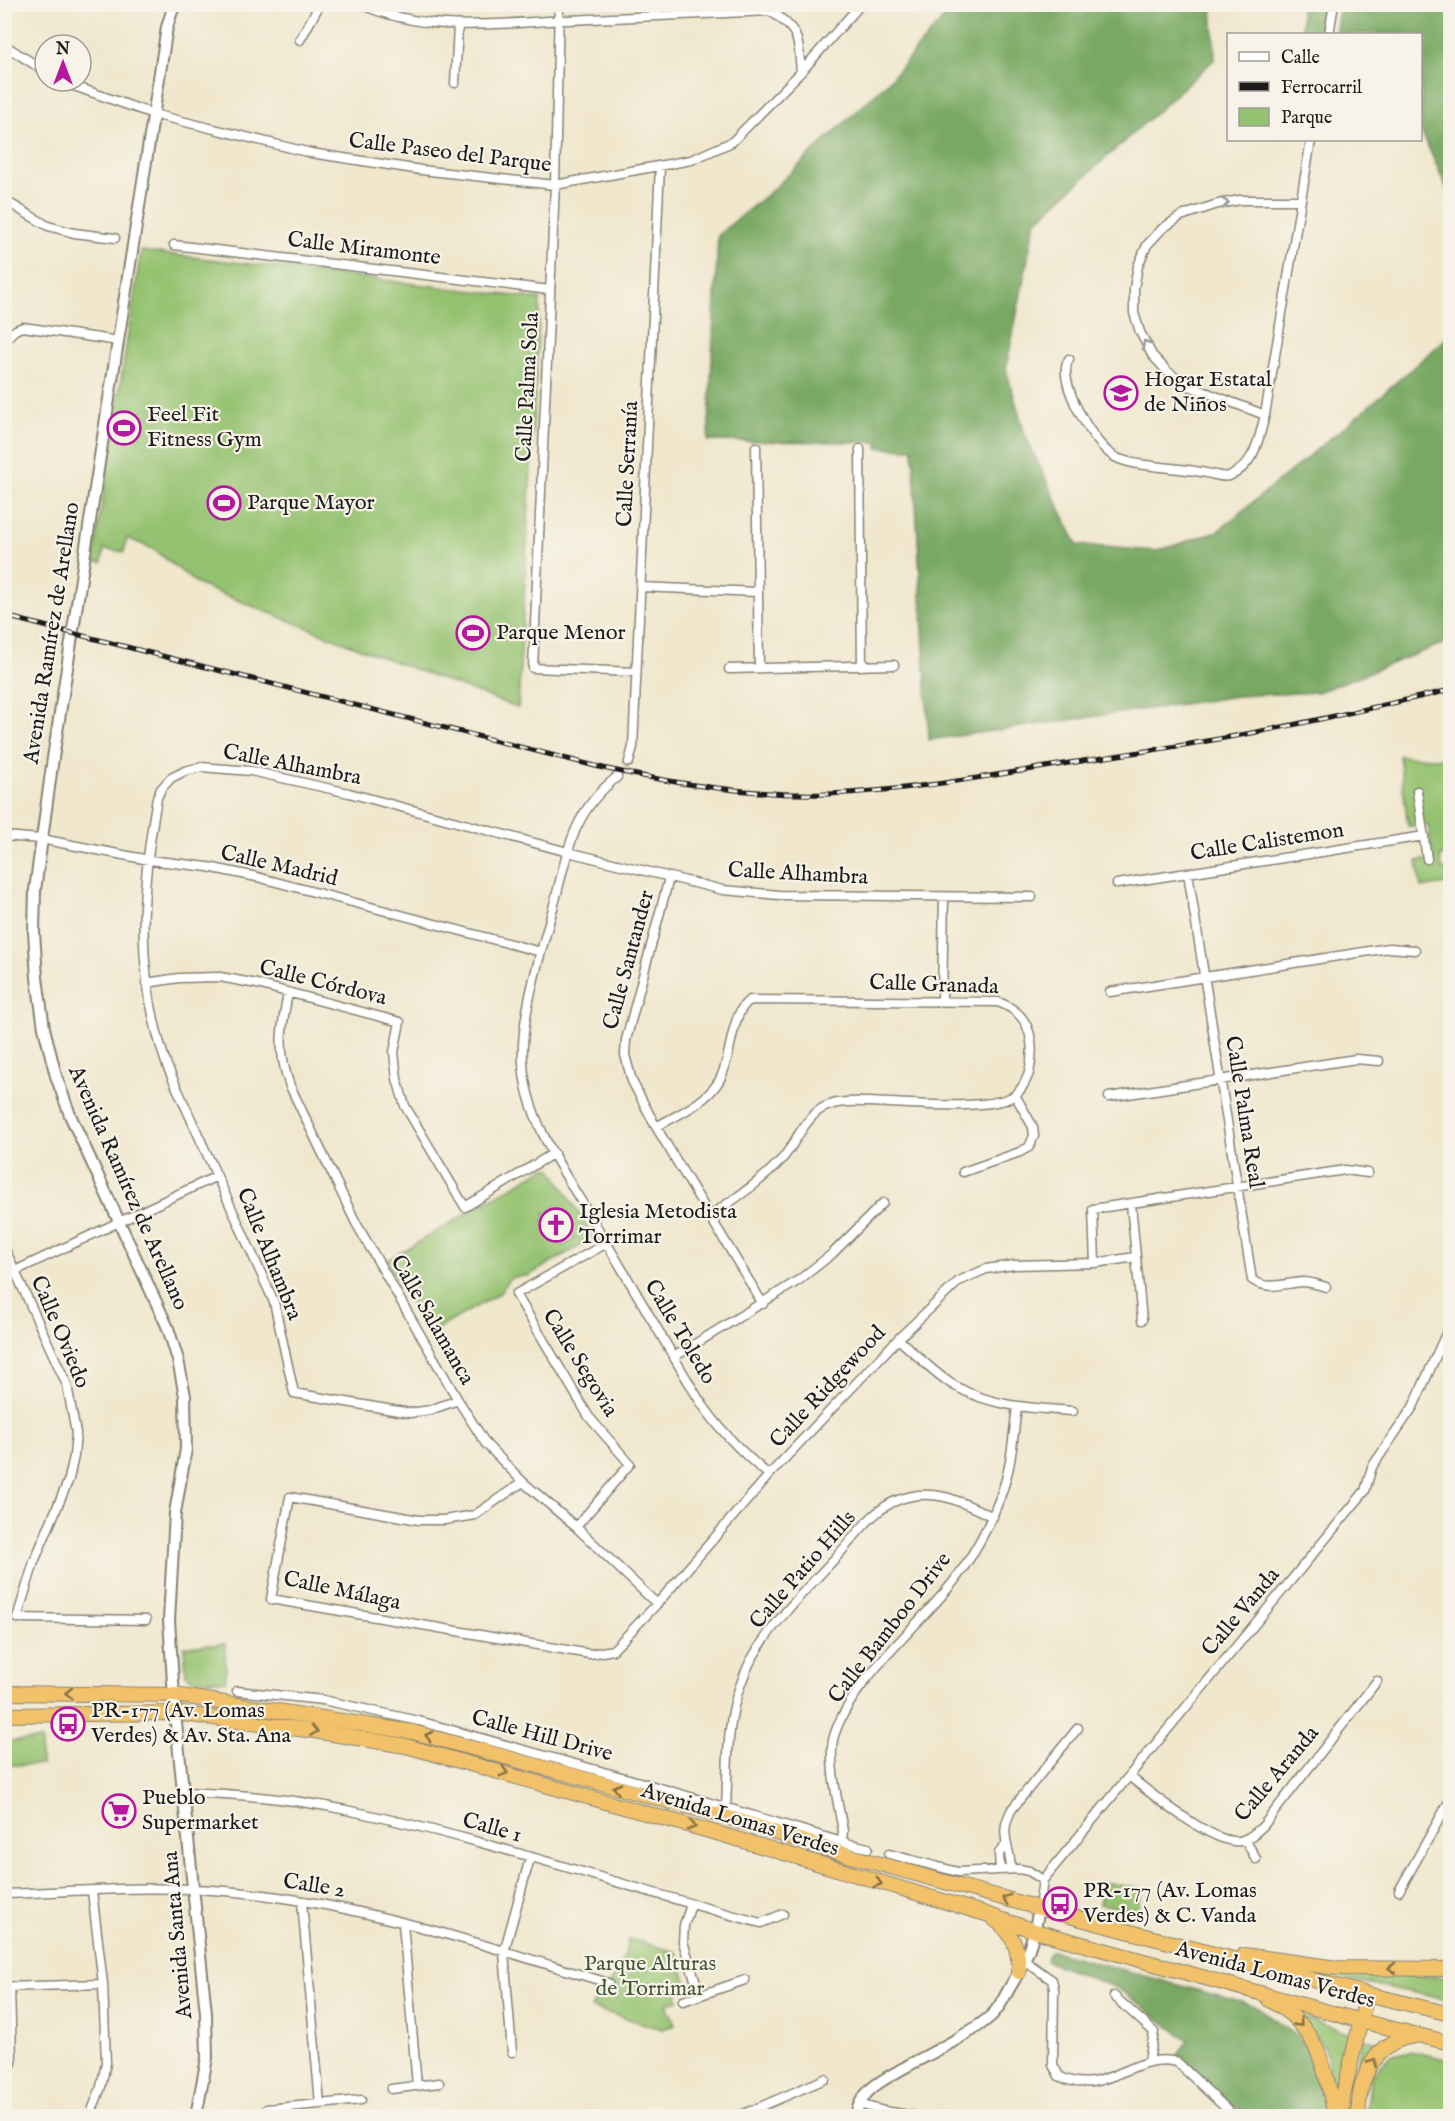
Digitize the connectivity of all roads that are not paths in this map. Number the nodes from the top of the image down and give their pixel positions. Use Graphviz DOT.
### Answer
graph roads {
  1 [pos="177,4"];
  2 [pos="320,4"];
  3 [pos="360,4"];
  4 [pos="559,4"];
  5 [pos="797,4"];
  6 [pos="861,4"];
  7 [pos="1334,4"];
  8 [pos="770,11"];
  9 [pos="559,20"];
  10 [pos="458,26"];
  11 [pos="1329,33"];
  12 [pos="300,40"];
  13 [pos="4,45"];
  14 [pos="33,63"];
  15 [pos="801,72"];
  16 [pos="455,83"];
  17 [pos="90,93"];
  18 [pos="153,114"];
  19 [pos="1311,141"];
  20 [pos="660,166"];
  21 [pos="555,185"];
  22 [pos="4,200"];
  23 [pos="1301,200"];
  24 [pos="115,238"];
  25 [pos="174,245"];
  26 [pos="550,290"];
  27 [pos="118,341"];
  28 [pos="4,346"];
  29 [pos="1069,359"];
  30 [pos="1265,415"];
  31 [pos="756,447"];
  32 [pos="860,449"];
  33 [pos="640,587"];
  34 [pos="758,592"];
  35 [pos="894,665"];
  36 [pos="862,666"];
  37 [pos="759,668"];
  38 [pos="729,669"];
  39 [pos="636,672"];
  40 [pos="629,762"];
  41 [pos="617,777"];
  42 [pos="1417,791"];
  43 [pos="4,836"];
  44 [pos="1424,836"];
  45 [pos="41,839"];
  46 [pos="568,852"];
  47 [pos="1427,859"];
  48 [pos="148,860"];
  49 [pos="1188,873"];
  50 [pos="669,878"];
  51 [pos="1117,884"];
  52 [pos="944,897"];
  53 [pos="1032,897"];
  54 [pos="1415,950"];
  55 [pos="541,952"];
  56 [pos="1204,977"];
  57 [pos="146,983"];
  58 [pos="1110,992"];
  59 [pos="288,993"];
  60 [pos="942,1000"];
  61 [pos="1379,1061"];
  62 [pos="1221,1081"];
  63 [pos="1015,1095"];
  64 [pos="1109,1097"];
  65 [pos="656,1127"];
  66 [pos="554,1153"];
  67 [pos="963,1172"];
  68 [pos="1368,1173"];
  69 [pos="217,1176"];
  70 [pos="1237,1187"];
  71 [pos="883,1203"];
  72 [pos="1131,1204"];
  73 [pos="711,1215"];
  74 [pos="119,1221"];
  75 [pos="606,1243"];
  76 [pos="4,1247"];
  77 [pos="1136,1257"];
  78 [pos="1095,1263"];
  79 [pos="15,1271"];
  80 [pos="4,1276"];
  81 [pos="1326,1287"];
  82 [pos="763,1304"];
  83 [pos="1142,1320"];
  84 [pos="1450,1324"];
  85 [pos="898,1339"];
  86 [pos="674,1357"];
  87 [pos="458,1400"];
  88 [pos="1017,1407"];
  89 [pos="1073,1410"];
  90 [pos="769,1476"];
  91 [pos="523,1482"];
  92 [pos="993,1517"];
  93 [pos="576,1527"];
  94 [pos="657,1604"];
  95 [pos="146,1620"];
  96 [pos="1377,1681"];
  97 [pos="237,1691"];
  98 [pos="4,1693"];
  99 [pos="174,1695"];
  100 [pos="175,1713"];
  101 [pos="4,1714"];
  102 [pos="1078,1728"];
  103 [pos="1129,1776"];
  104 [pos="184,1792"];
  105 [pos="1450,1800"];
  106 [pos="726,1809"];
  107 [pos="1245,1839"];
  108 [pos="842,1842"];
  109 [pos="1006,1845"];
  110 [pos="868,1848"];
  111 [pos="890,1854"];
  112 [pos="530,1858"];
  113 [pos="1256,1859"];
  114 [pos="1011,1869"];
  115 [pos="1000,1870"];
  116 [pos="1043,1880"];
  117 [pos="194,1890"];
  118 [pos="93,1891"];
  119 [pos="1399,1891"];
  120 [pos="4,1894"];
  121 [pos="302,1902"];
  122 [pos="691,1905"];
  123 [pos="1040,1908"];
  124 [pos="783,1914"];
  125 [pos="986,1914"];
  126 [pos="403,1923"];
  127 [pos="1035,1931"];
  128 [pos="504,1952"];
  129 [pos="1212,1953"];
  130 [pos="1022,1967"];
  131 [pos="1450,1969"];
  132 [pos="745,1980"];
  133 [pos="608,1983"];
  134 [pos="103,1984"];
  135 [pos="7,1987"];
  136 [pos="1252,1991"];
  137 [pos="1367,1994"];
  138 [pos="700,1995"];
  139 [pos="1114,1996"];
  140 [pos="683,2001"];
  141 [pos="1450,2014"];
  142 [pos="1361,2021"];
  143 [pos="1422,2036"];
  144 [pos="1450,2043"];
  145 [pos="512,2052"];
  146 [pos="1149,2061"];
  147 [pos="4,2076"];
  148 [pos="825,2079"];
  149 [pos="438,2083"];
  150 [pos="417,2086"];
  151 [pos="391,2089"];
  152 [pos="361,2100"];
  153 [pos="320,2104"];
  154 [pos="859,2104"];
  155 [pos="267,2109"];
  156 [pos="90,2116"];
  157 [pos="196,2116"];
  158 [pos="740,2116"];
  159 [pos="856,2116"];
  160 [pos="915,2116"];
  161 [pos="1239,2116"];
  162 [pos="1335,2116"];
  163 [pos="1342,2116"];
  164 [pos="1359,2116"];
  1 -- 18 [label="street, Avenida Ramírez de Arellano"];
  2 -- 12 [label="street"];
  3 -- 10 [label="street"];
  4 -- 9 [label="street, Calle Palma Sola"];
  5 -- 8 [label="street"];
  6 -- 15 [label="street, Calle Paseo del Parque"];
  7 -- 11 [label="street"];
  8 -- 9 [label="street"];
  8 -- 15 [label="street"];
  9 -- 10 [label="street"];
  9 -- 21 [label="street, Calle Palma Sola"];
  10 -- 16 [label="street"];
  13 -- 14 [label="street"];
  15 -- 20 [label="street, Calle Paseo del Parque"];
  17 -- 18 [label="street, Calle Paseo del Parque"];
  18 -- 21 [label="street, Calle Paseo del Parque"];
  18 -- 27 [label="street, Avenida Ramírez de Arellano"];
  19 -- 23 [label="street"];
  20 -- 21 [label="street, Calle Paseo del Parque"];
  20 -- 33 [label="street, Calle Serranía"];
  21 -- 26 [label="street, Calle Palma Sola"];
  22 -- 24 [label="street"];
  23 -- 30 [label="street"];
  30 -- 23 [label="street, one-way"];
  25 -- 26 [label="street, Calle Miramonte"];
  26 -- 39 [label="street, Calle Palma Sola"];
  27 -- 28 [label="street"];
  27 -- 45 [label="street, Avenida Ramírez de Arellano"];
  29 -- 30 [label="street"];
  31 -- 34 [label="street"];
  32 -- 36 [label="street"];
  33 -- 34 [label="street"];
  33 -- 39 [label="street, Calle Serranía"];
  34 -- 37 [label="street"];
  35 -- 36 [label="street"];
  36 -- 37 [label="street"];
  37 -- 38 [label="street"];
  39 -- 40 [label="street, Calle Serranía"];
  41 -- 46 [label="street, Calle Toledo"];
  42 -- 44 [label="street"];
  43 -- 45 [label="street, Calle Madrid"];
  44 -- 47 [label="street"];
  44 -- 49 [label="street, Calle Calistemon"];
  45 -- 48 [label="street, Calle Madrid"];
  45 -- 74 [label="street, Avenida Ramírez de Arellano"];
  46 -- 48 [label="street, Calle Alhambra"];
  46 -- 50 [label="street, Calle Alhambra"];
  46 -- 55 [label="street, Calle Toledo"];
  48 -- 55 [label="street, Calle Madrid"];
  48 -- 57 [label="street, Calle Alhambra"];
  49 -- 51 [label="street, Calle Calistemon"];
  49 -- 56 [label="street, Calle Palma Real"];
  50 -- 52 [label="street, Calle Alhambra"];
  50 -- 65 [label="street, Calle Santander"];
  52 -- 53 [label="street, Calle Alhambra"];
  52 -- 60 [label="street"];
  54 -- 56 [label="street"];
  55 -- 66 [label="street, Calle Toledo"];
  56 -- 58 [label="street"];
  56 -- 62 [label="street, Calle Palma Real"];
  57 -- 59 [label="street, Calle Córdova"];
  57 -- 69 [label="street, Calle Alhambra"];
  59 -- 66 [label="street, Calle Córdova"];
  59 -- 87 [label="street, Calle Salamanca"];
  60 -- 63 [label="street, Calle Granada"];
  60 -- 65 [label="street, Calle Granada"];
  61 -- 62 [label="street"];
  62 -- 64 [label="street"];
  62 -- 70 [label="street, Calle Palma Real"];
  63 -- 67 [label="street"];
  63 -- 73 [label="street"];
  65 -- 73 [label="street, Calle Santander"];
  66 -- 75 [label="street, Calle Toledo"];
  68 -- 70 [label="street"];
  69 -- 74 [label="street"];
  69 -- 87 [label="street, Calle Alhambra"];
  70 -- 72 [label="street"];
  70 -- 81 [label="street, Calle Palma Real"];
  71 -- 82 [label="street"];
  72 -- 77 [label="street"];
  72 -- 78 [label="street"];
  73 -- 82 [label="street, Calle Santander"];
  74 -- 79 [label="street"];
  74 -- 99 [label="street, Avenida Ramírez de Arellano"];
  75 -- 86 [label="street, Calle Toledo"];
  75 -- 93 [label="street, Calle Segovia"];
  76 -- 79 [label="street, Calle Oviedo"];
  77 -- 78 [label="street, Calle Ridgewood"];
  77 -- 83 [label="street"];
  78 -- 85 [label="street, Calle Ridgewood"];
  79 -- 80 [label="street"];
  79 -- 95 [label="street, Calle Oviedo"];
  82 -- 86 [label="street"];
  84 -- 103 [label="street, Calle Vanda"];
  85 -- 88 [label="street"];
  85 -- 90 [label="street, Calle Ridgewood"];
  86 -- 90 [label="street, Calle Toledo"];
  87 -- 91 [label="street, Calle Salamanca"];
  88 -- 89 [label="street"];
  88 -- 92 [label="street, Calle Bamboo Drive"];
  90 -- 94 [label="street, Calle Ridgewood"];
  91 -- 93 [label="street, Calle Salamanca"];
  91 -- 94 [label="street, Calle Málaga"];
  92 -- 106 [label="street, Calle Patio Hills"];
  92 -- 108 [label="street, Calle Bamboo Drive"];
  93 -- 94 [label="street, Calle Salamanca"];
  96 -- 107 [label="street, Calle Aranda"];
  97 -- 106 [label="street, Calle Hill Drive"];
  99 -- 98 [label="highway, Avenida Lomas Verdes, one-way"];
  99 -- 100 [label="street, Avenida Ramírez de Arellano"];
  123 -- 99 [label="highway, Avenida Lomas Verdes, one-way"];
  100 -- 101 [label="highway, Avenida Lomas Verdes"];
  100 -- 104 [label="street, Avenida Santa Ana"];
  100 -- 125 [label="highway, Avenida Lomas Verdes, one-way"];
  102 -- 109 [label="street"];
  103 -- 107 [label="street, Calle Aranda"];
  103 -- 116 [label="street, Calle Vanda"];
  104 -- 112 [label="street, Calle 1"];
  104 -- 117 [label="street, Avenida Santa Ana"];
  105 -- 119 [label="street"];
  106 -- 108 [label="street, Calle Hill Drive"];
  107 -- 113 [label="street"];
  108 -- 110 [label="street, Calle Hill Drive"];
  109 -- 114 [label="street"];
  109 -- 115 [label="street"];
  111 -- 115 [label="street"];
  112 -- 122 [label="street, Calle 1"];
  112 -- 128 [label="street"];
  114 -- 115 [label="street"];
  114 -- 116 [label="street"];
  116 -- 123 [label="street"];
  117 -- 118 [label="street, Calle 2"];
  117 -- 121 [label="street, Calle 2"];
  117 -- 157 [label="street, Avenida Santa Ana"];
  118 -- 120 [label="street, Calle 2"];
  118 -- 134 [label="street"];
  121 -- 126 [label="street, Calle 2"];
  121 -- 153 [label="street"];
  122 -- 124 [label="street, Calle 1"];
  122 -- 138 [label="street"];
  123 -- 127 [label="street"];
  123 -- 129 [label="highway, Avenida Lomas Verdes"];
  125 -- 127 [label="highway, Avenida Lomas Verdes"];
  125 -- 130 [label="highway"];
  126 -- 128 [label="street, Calle 2"];
  126 -- 150 [label="street"];
  127 -- 130 [label="street"];
  127 -- 136 [label="highway, Avenida Lomas Verdes"];
  128 -- 133 [label="street, Calle 2"];
  128 -- 145 [label="street"];
  131 -- 129 [label="highway, one-way"];
  129 -- 137 [label="highway, Avenida Lomas Verdes"];
  130 -- 146 [label="street"];
  130 -- 154 [label="street"];
  132 -- 138 [label="street"];
  134 -- 135 [label="street"];
  134 -- 156 [label="street"];
  135 -- 147 [label="street"];
  136 -- 142 [label="highway, Avenida Lomas Verdes"];
  136 -- 162 [label="highway, one-way"];
  137 -- 141 [label="highway, Avenida Lomas Verdes"];
  137 -- 142 [label="highway"];
  138 -- 140 [label="street"];
  139 -- 146 [label="street"];
  142 -- 143 [label="highway, Avenida Lomas Verdes"];
  142 -- 163 [label="highway"];
  143 -- 144 [label="highway, Avenida Lomas Verdes"];
  164 -- 143 [label="highway, one-way"];
  146 -- 161 [label="street"];
  148 -- 158 [label="street"];
  149 -- 150 [label="street"];
  150 -- 151 [label="street"];
  152 -- 153 [label="street"];
  153 -- 155 [label="street"];
  154 -- 159 [label="street"];
  154 -- 160 [label="street"];
}
